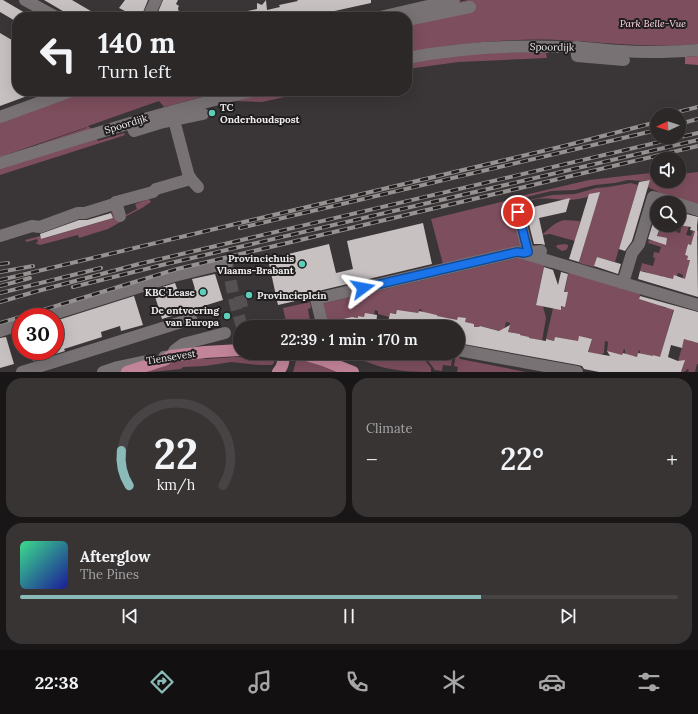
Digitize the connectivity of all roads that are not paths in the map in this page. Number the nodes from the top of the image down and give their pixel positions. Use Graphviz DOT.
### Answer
graph roads {
  1 [pos="25,0"];
  2 [pos="156,0"];
  3 [pos="454,0"];
  4 [pos="470,7"];
  5 [pos="426,8"];
  6 [pos="47,12"];
  7 [pos="150,12"];
  8 [pos="406,12"];
  9 [pos="412,17"];
  10 [pos="577,47"];
  11 [pos="698,50"];
  12 [pos="412,57"];
  13 [pos="624,60"];
  14 [pos="57,96"];
  15 [pos="232,96"];
  16 [pos="203,114"];
  17 [pos="0,117"];
  18 [pos="174,120"];
  19 [pos="131,123"];
  20 [pos="0,163"];
  21 [pos="190,178"];
  22 [pos="198,187"];
  23 [pos="116,202"];
  24 [pos="650,206"];
  25 [pos="686,206"];
  26 [pos="698,210"];
  27 [pos="518,212"];
  28 [pos="120,216"];
  29 [pos="0,236"];
  30 [pos="545,251"];
  31 [pos="526,252"];
  32 [pos="227,264"];
  33 [pos="623,283"];
  34 [pos="698,303"];
  35 [pos="64,311"];
  36 [pos="191,319"];
  37 [pos="321,320"];
  38 [pos="12,327"];
  39 [pos="0,331"];
  40 [pos="225,333"];
  41 [pos="233,350"];
  42 [pos="465,351"];
  43 [pos="171,356"];
  44 [pos="284,360"];
  45 [pos="330,360"];
  46 [pos="55,367"];
  47 [pos="22,372"];
  48 [pos="103,372"];
  49 [pos="127,372"];
  50 [pos="278,372"];
  51 [pos="353,372"];
  52 [pos="577,372"];
  1 -- 6 [label="street"];
  2 -- 7 [label="street"];
  3 -- 5 [label="street"];
  4 -- 5 [label="street"];
  5 -- 8 [label="street"];
  5 -- 9 [label="street"];
  10 -- 11 [label="street, Spoordijk"];
  10 -- 12 [label="street, Spoordijk"];
  10 -- 13 [label="street"];
  14 -- 17 [label="street"];
  15 -- 19 [label="street, Spoordijk"];
  16 -- 18 [label="street"];
  18 -- 19 [label="street"];
  18 -- 21 [label="street"];
  19 -- 20 [label="street, Spoordijk"];
  21 -- 22 [label="street"];
  21 -- 23 [label="street"];
  23 -- 28 [label="street"];
  23 -- 29 [label="street"];
  24 -- 33 [label="street"];
  25 -- 26 [label="street"];
  27 -- 31 [label="street"];
  30 -- 31 [label="street"];
  31 -- 33 [label="street"];
  31 -- 37 [label="street"];
  32 -- 35 [label="street"];
  33 -- 34 [label="street"];
  36 -- 46 [label="street"];
  38 -- 39 [label="street"];
  40 -- 43 [label="street"];
  41 -- 43 [label="main road, Tiensevest"];
  42 -- 52 [label="street"];
  43 -- 48 [label="street, Tiensevest"];
  43 -- 49 [label="main road"];
  44 -- 50 [label="main road"];
  45 -- 51 [label="main road"];
  46 -- 47 [label="street"];
}
